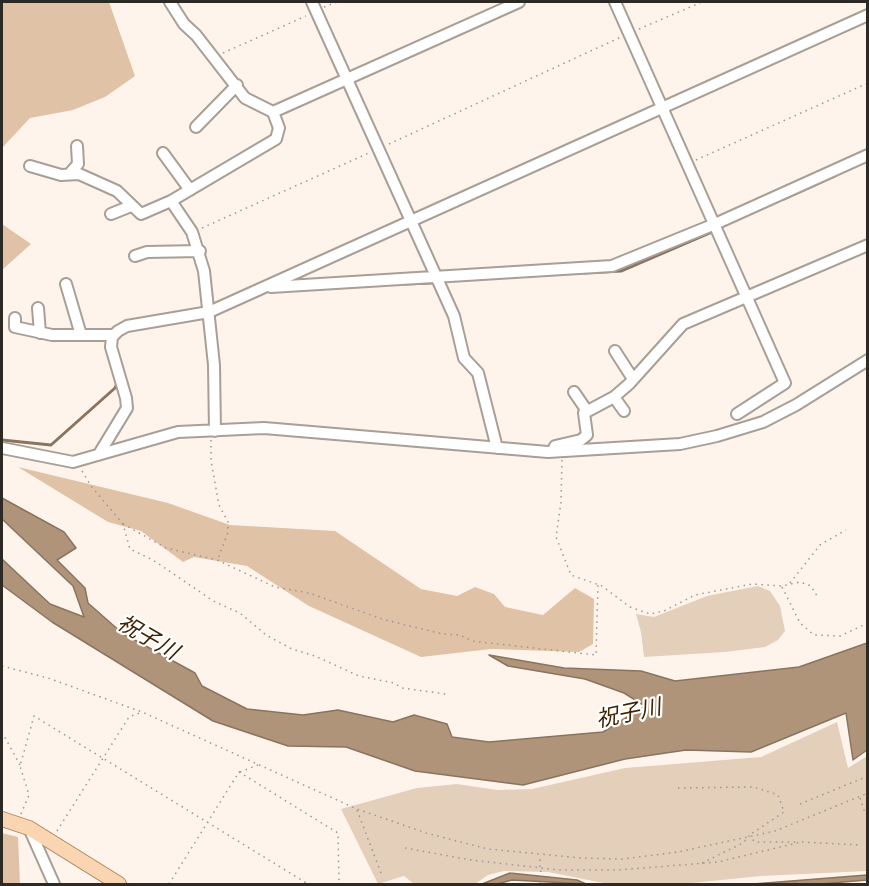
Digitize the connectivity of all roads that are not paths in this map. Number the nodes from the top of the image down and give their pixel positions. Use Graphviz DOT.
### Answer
graph roads {
  1 [pos="170,2"];
  2 [pos="519,2"];
  3 [pos="615,2"];
  4 [pos="314,6"];
  5 [pos="867,15"];
  6 [pos="346,79"];
  7 [pos="237,85"];
  8 [pos="661,107"];
  9 [pos="273,112"];
  10 [pos="196,127"];
  11 [pos="77,146"];
  12 [pos="163,153"];
  13 [pos="867,155"];
  14 [pos="30,166"];
  15 [pos="71,172"];
  16 [pos="190,190"];
  17 [pos="171,201"];
  18 [pos="130,206"];
  19 [pos="111,214"];
  20 [pos="410,221"];
  21 [pos="715,224"];
  22 [pos="867,245"];
  23 [pos="200,251"];
  24 [pos="135,256"];
  25 [pos="436,277"];
  26 [pos="66,284"];
  27 [pos="264,288"];
  28 [pos="747,298"];
  29 [pos="38,308"];
  30 [pos="209,312"];
  31 [pos="15,318"];
  32 [pos="40,333"];
  33 [pos="81,335"];
  34 [pos="114,335"];
  35 [pos="615,351"];
  36 [pos="867,360"];
  37 [pos="633,379"];
  38 [pos="574,392"];
  39 [pos="614,397"];
  40 [pos="587,411"];
  41 [pos="624,411"];
  42 [pos="737,414"];
  43 [pos="213,431"];
  44 [pos="2,448"];
  45 [pos="497,448"];
  46 [pos="557,451"];
  47 [pos="99,454"];
  48 [pos="2,819"];
  49 [pos="23,825"];
  50 [pos="54,885"];
  51 [pos="119,885"];
  1 -- 7 [label="street"];
  2 -- 6 [label="street"];
  3 -- 8 [label="street"];
  4 -- 6 [label="street"];
  5 -- 8 [label="street"];
  6 -- 9 [label="street"];
  6 -- 20 [label="street"];
  7 -- 9 [label="street"];
  7 -- 10 [label="street"];
  8 -- 20 [label="street"];
  8 -- 21 [label="street"];
  9 -- 16 [label="street"];
  11 -- 15 [label="street"];
  12 -- 16 [label="street"];
  13 -- 21 [label="street"];
  14 -- 15 [label="street"];
  15 -- 18 [label="street"];
  16 -- 17 [label="street"];
  17 -- 18 [label="street"];
  17 -- 23 [label="street"];
  18 -- 19 [label="street"];
  20 -- 25 [label="street"];
  20 -- 27 [label="street"];
  21 -- 25 [label="street"];
  21 -- 28 [label="street"];
  22 -- 28 [label="street"];
  23 -- 24 [label="street"];
  23 -- 30 [label="street"];
  25 -- 27 [label="street"];
  25 -- 45 [label="street"];
  26 -- 33 [label="street"];
  27 -- 30 [label="street"];
  28 -- 37 [label="street"];
  28 -- 42 [label="street"];
  29 -- 32 [label="street"];
  30 -- 34 [label="street"];
  30 -- 43 [label="street"];
  31 -- 32 [label="street"];
  32 -- 33 [label="street"];
  33 -- 34 [label="street"];
  34 -- 47 [label="street"];
  35 -- 37 [label="street"];
  36 -- 46 [label="street"];
  37 -- 39 [label="street"];
  38 -- 40 [label="street"];
  39 -- 40 [label="street"];
  39 -- 41 [label="street"];
  40 -- 46 [label="street"];
  43 -- 45 [label="street"];
  43 -- 47 [label="street"];
  44 -- 47 [label="street"];
  45 -- 46 [label="street"];
  48 -- 49 [label="main road"];
  49 -- 50 [label="street"];
  49 -- 51 [label="main road"];
}
